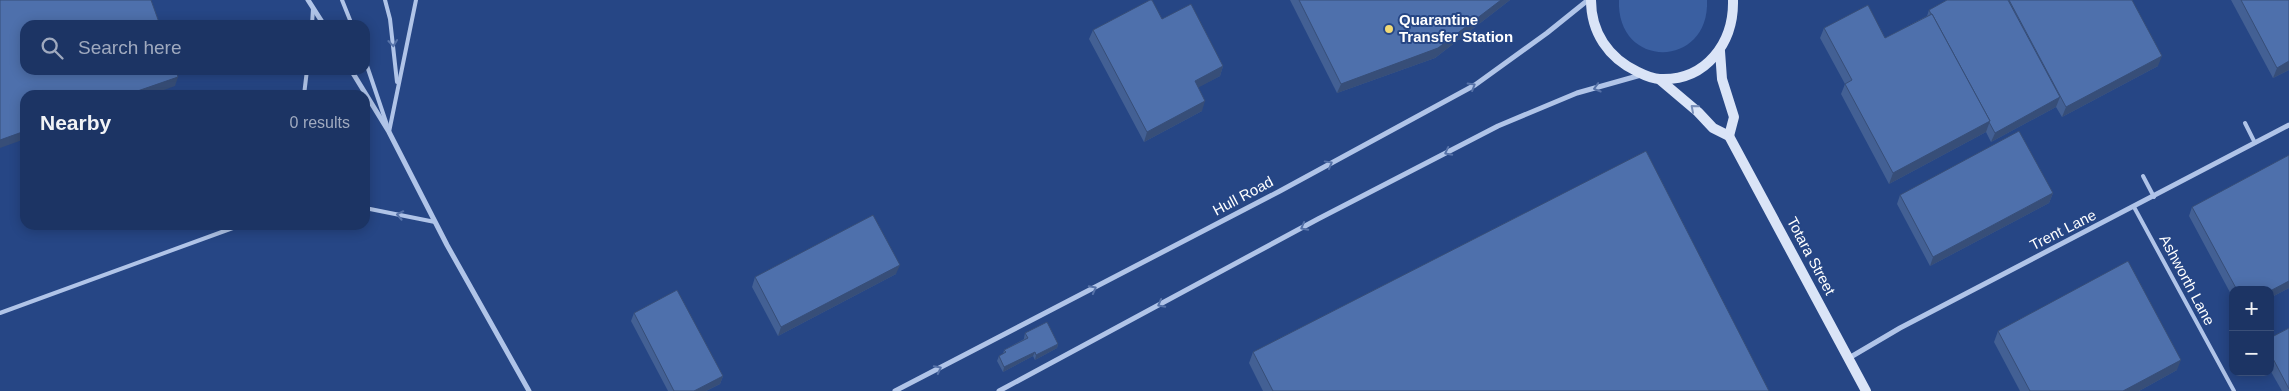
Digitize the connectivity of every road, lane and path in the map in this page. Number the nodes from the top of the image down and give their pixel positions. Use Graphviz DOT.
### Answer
graph roads {
  1 [pos="308,0"];
  2 [pos="342,0"];
  3 [pos="385,0"];
  4 [pos="416,0"];
  5 [pos="1589,0"];
  6 [pos="1733,0"];
  7 [pos="314,8"];
  8 [pos="313,20"];
  9 [pos="321,20"];
  10 [pos="350,20"];
  11 [pos="1720,51"];
  12 [pos="306,75"];
  13 [pos="354,75"];
  14 [pos="370,75"];
  15 [pos="1644,75"];
  16 [pos="1659,79"];
  17 [pos="398,87"];
  18 [pos="305,90"];
  19 [pos="363,90"];
  20 [pos="370,101"];
  21 [pos="2245,123"];
  22 [pos="2289,125"];
  23 [pos="389,132"];
  24 [pos="1729,136"];
  25 [pos="2255,143"];
  26 [pos="2143,176"];
  27 [pos="2154,196"];
  28 [pos="2134,207"];
  29 [pos="370,209"];
  30 [pos="435,222"];
  31 [pos="228,230"];
  32 [pos="0,313"];
  33 [pos="1849,358"];
  34 [pos="529,391"];
  35 [pos="895,391"];
  36 [pos="999,391"];
  37 [pos="1866,391"];
  38 [pos="2234,391"];
  1 -- 7 [label="street"];
  2 -- 10 [label="lane"];
  3 -- 17 [label="lane, one-way"];
  4 -- 17 [label="lane"];
  5 -- 15 [label="main road"];
  35 -- 5 [label="street, Hull Road, one-way"];
  6 -- 11 [label="main road"];
  7 -- 8 [label="lane"];
  7 -- 9 [label="street"];
  11 -- 16 [label="main road"];
  11 -- 24 [label="main road"];
  12 -- 18 [label="lane"];
  13 -- 19 [label="street"];
  14 -- 23 [label="lane"];
  15 -- 16 [label="main road"];
  15 -- 36 [label="street, one-way"];
  24 -- 16 [label="main road, Totara Street, one-way"];
  17 -- 23 [label="lane"];
  20 -- 23 [label="street"];
  21 -- 25 [label="lane"];
  22 -- 25 [label="street, Trent Lane"];
  23 -- 30 [label="street"];
  24 -- 33 [label="main road, Totara Street"];
  25 -- 27 [label="street, Trent Lane"];
  26 -- 27 [label="lane"];
  27 -- 28 [label="street, Trent Lane"];
  28 -- 33 [label="street, Trent Lane"];
  28 -- 38 [label="lane, Ashworth Lane"];
  30 -- 29 [label="lane, one-way"];
  30 -- 34 [label="street"];
  31 -- 32 [label="lane"];
  33 -- 37 [label="main road, Totara Street"];
}
